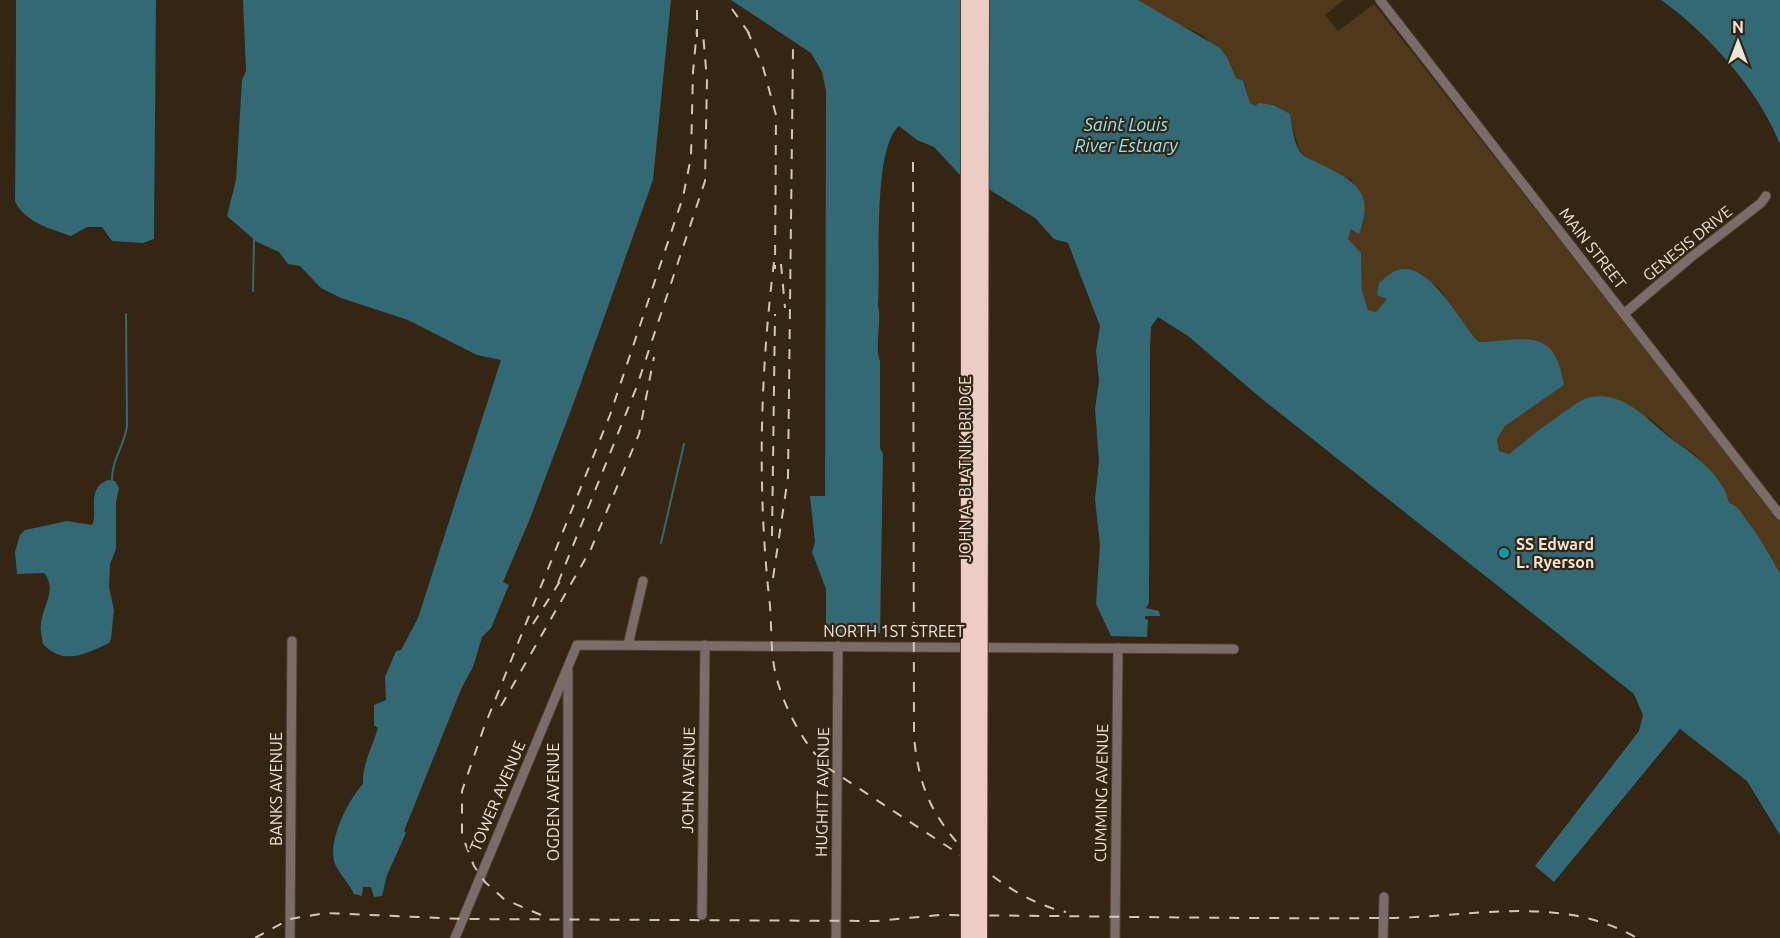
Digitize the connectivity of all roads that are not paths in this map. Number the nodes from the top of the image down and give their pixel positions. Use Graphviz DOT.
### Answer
graph roads {
  1 [pos="968,0"];
  2 [pos="982,0"];
  3 [pos="1380,0"];
  4 [pos="1766,196"];
  5 [pos="1625,313"];
  6 [pos="1780,515"];
  7 [pos="643,581"];
  8 [pos="292,641"];
  9 [pos="628,645"];
  10 [pos="705,645"];
  11 [pos="838,646"];
  12 [pos="1118,648"];
  13 [pos="1234,649"];
  14 [pos="568,665"];
  15 [pos="1384,897"];
  16 [pos="702,915"];
  17 [pos="290,938"];
  18 [pos="455,938"];
  19 [pos="568,938"];
  20 [pos="836,938"];
  21 [pos="968,938"];
  22 [pos="980,938"];
  23 [pos="1115,938"];
  24 [pos="1383,938"];
  1 -- 21 [label="highway, JOHN A. BLATNIK BRIDGE, bridge"];
  2 -- 22 [label="highway, JOHN A. BLATNIK BRIDGE, bridge"];
  3 -- 5 [label="street, MAIN STREET"];
  4 -- 5 [label="street, GENESIS DRIVE"];
  5 -- 6 [label="street, MAIN STREET"];
  7 -- 9 [label="street"];
  8 -- 17 [label="street, BANKS AVENUE"];
  9 -- 10 [label="street, NORTH 1ST STREET"];
  9 -- 14 [label="street, NORTH 1ST STREET"];
  10 -- 11 [label="street, NORTH 1ST STREET"];
  10 -- 16 [label="street, JOHN AVENUE"];
  11 -- 12 [label="street, NORTH 1ST STREET"];
  11 -- 20 [label="street, HUGHITT AVENUE"];
  12 -- 13 [label="street, NORTH 1ST STREET"];
  12 -- 23 [label="street, CUMMING AVENUE"];
  14 -- 18 [label="street, TOWER AVENUE"];
  14 -- 19 [label="street, OGDEN AVENUE"];
  15 -- 24 [label="street"];
}
